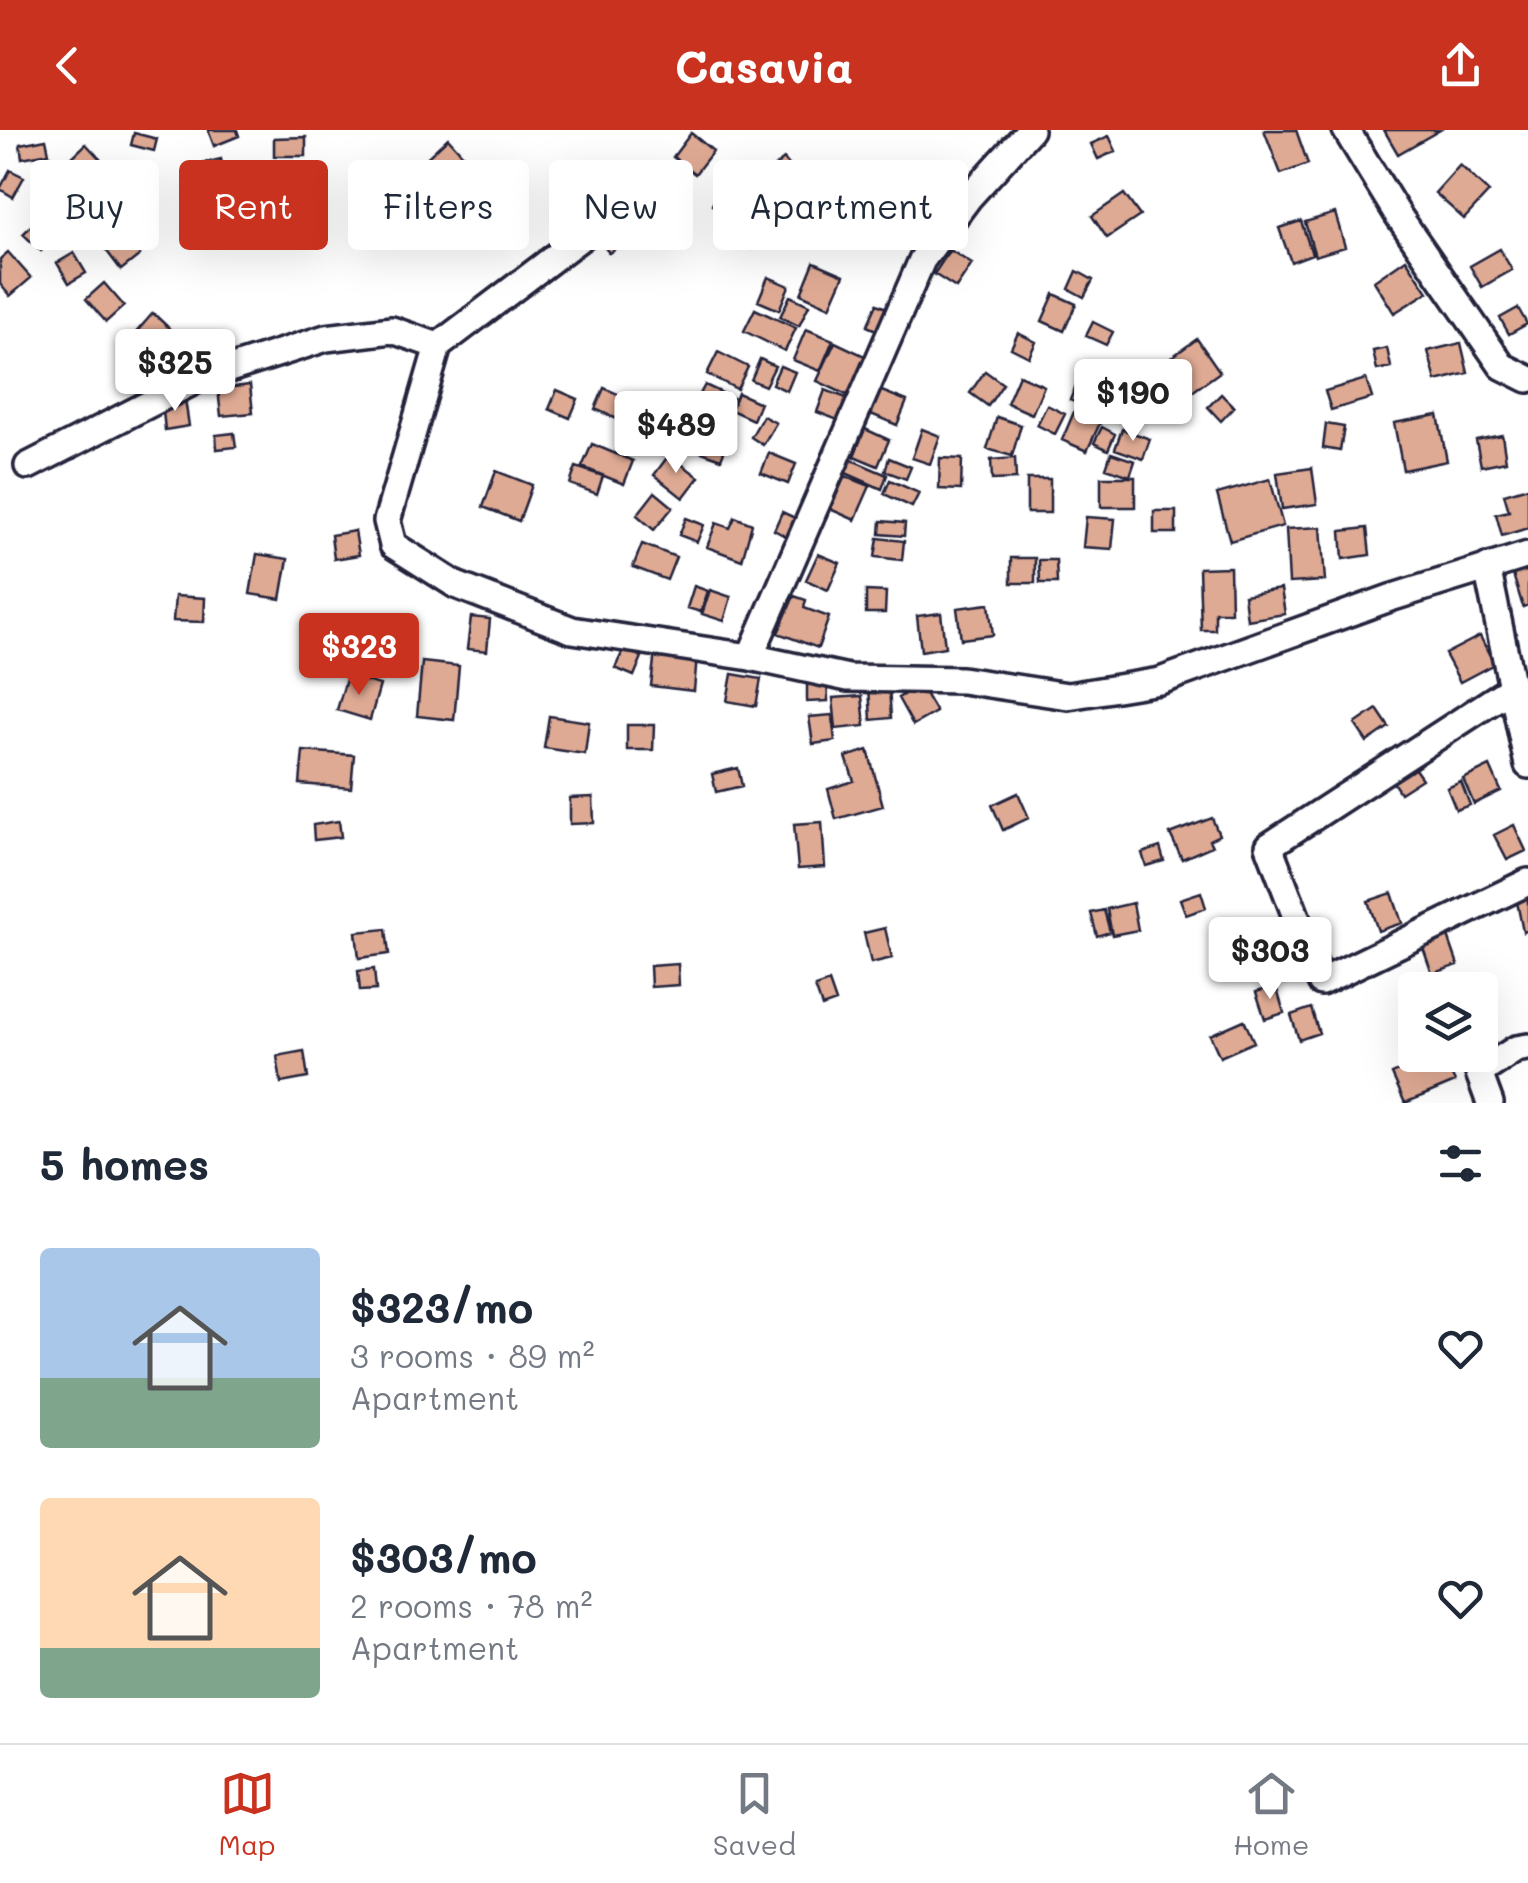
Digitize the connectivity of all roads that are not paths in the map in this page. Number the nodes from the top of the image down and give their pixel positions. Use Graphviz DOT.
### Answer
graph roads {
  1 [pos="1030,130"];
  2 [pos="1346,130"];
  3 [pos="564,250"];
  4 [pos="438,346"];
  5 [pos="1528,379"];
  6 [pos="28,466"];
  7 [pos="1528,556"];
  8 [pos="1487,567"];
  9 [pos="750,657"];
  10 [pos="1512,688"];
  11 [pos="1528,765"];
  12 [pos="1528,882"];
  13 [pos="1528,1047"];
  14 [pos="1490,1103"];
  1 -- 9 [label="street"];
  2 -- 5 [label="street"];
  3 -- 4 [label="street"];
  4 -- 6 [label="street"];
  4 -- 9 [label="street"];
  7 -- 8 [label="street"];
  8 -- 9 [label="street"];
  8 -- 10 [label="street"];
  10 -- 11 [label="street"];
  10 -- 12 [label="street"];
  13 -- 14 [label="street"];
}
